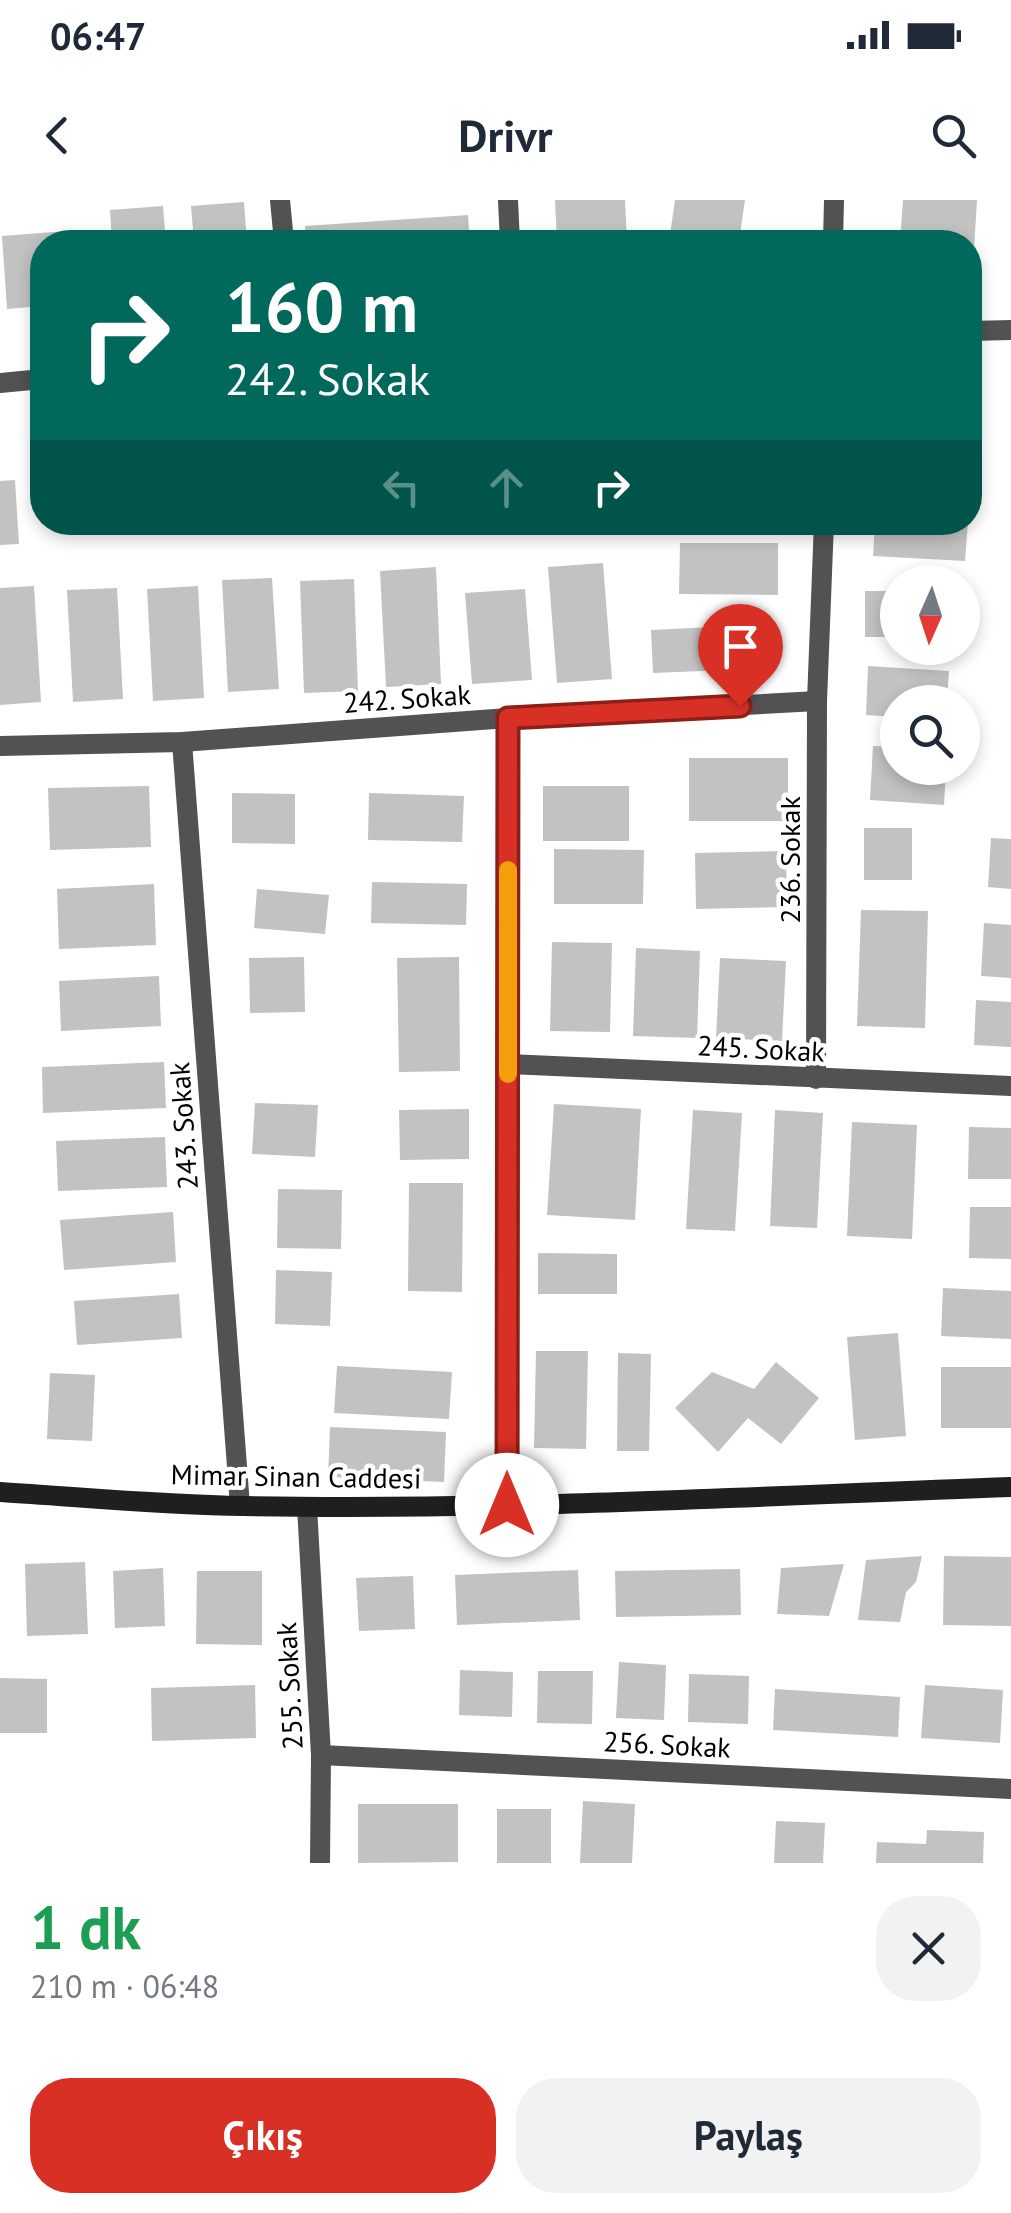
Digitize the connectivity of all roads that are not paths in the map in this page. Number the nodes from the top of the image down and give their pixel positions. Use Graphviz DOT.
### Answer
graph roads {
  1 [pos="280,200"];
  2 [pos="508,200"];
  3 [pos="834,200"];
  4 [pos="283,230"];
  5 [pos="509,230"];
  6 [pos="834,230"];
  7 [pos="1011,330"];
  8 [pos="982,331"];
  9 [pos="30,380"];
  10 [pos="0,383"];
  11 [pos="824,535"];
  12 [pos="818,701"];
  13 [pos="508,718"];
  14 [pos="182,742"];
  15 [pos="0,746"];
  16 [pos="508,1064"];
  17 [pos="816,1079"];
  18 [pos="1011,1086"];
  19 [pos="1011,1487"];
  20 [pos="0,1492"];
  21 [pos="507,1505"];
  22 [pos="240,1506"];
  23 [pos="307,1506"];
  24 [pos="321,1755"];
  25 [pos="1011,1789"];
  26 [pos="320,1863"];
  1 -- 4 [label="street"];
  2 -- 5 [label="street"];
  3 -- 6 [label="street"];
  7 -- 8 [label="street"];
  9 -- 10 [label="street"];
  11 -- 12 [label="street, 236. Sokak"];
  12 -- 13 [label="street, 242. Sokak"];
  12 -- 17 [label="street, 236. Sokak"];
  13 -- 14 [label="street, 242. Sokak"];
  13 -- 16 [label="street"];
  14 -- 15 [label="street, 242. Sokak"];
  14 -- 22 [label="street, 243. Sokak"];
  16 -- 17 [label="street, 245. Sokak"];
  16 -- 21 [label="street"];
  17 -- 18 [label="street, 245. Sokak"];
  19 -- 21 [label="main road, Mimar Sinan Caddesi"];
  20 -- 22 [label="main road, Mimar Sinan Caddesi"];
  21 -- 23 [label="main road, Mimar Sinan Caddesi"];
  22 -- 23 [label="main road, Mimar Sinan Caddesi"];
  23 -- 24 [label="street, 255. Sokak"];
  24 -- 25 [label="street, 256. Sokak"];
  24 -- 26 [label="street, 255. Sokak"];
}
